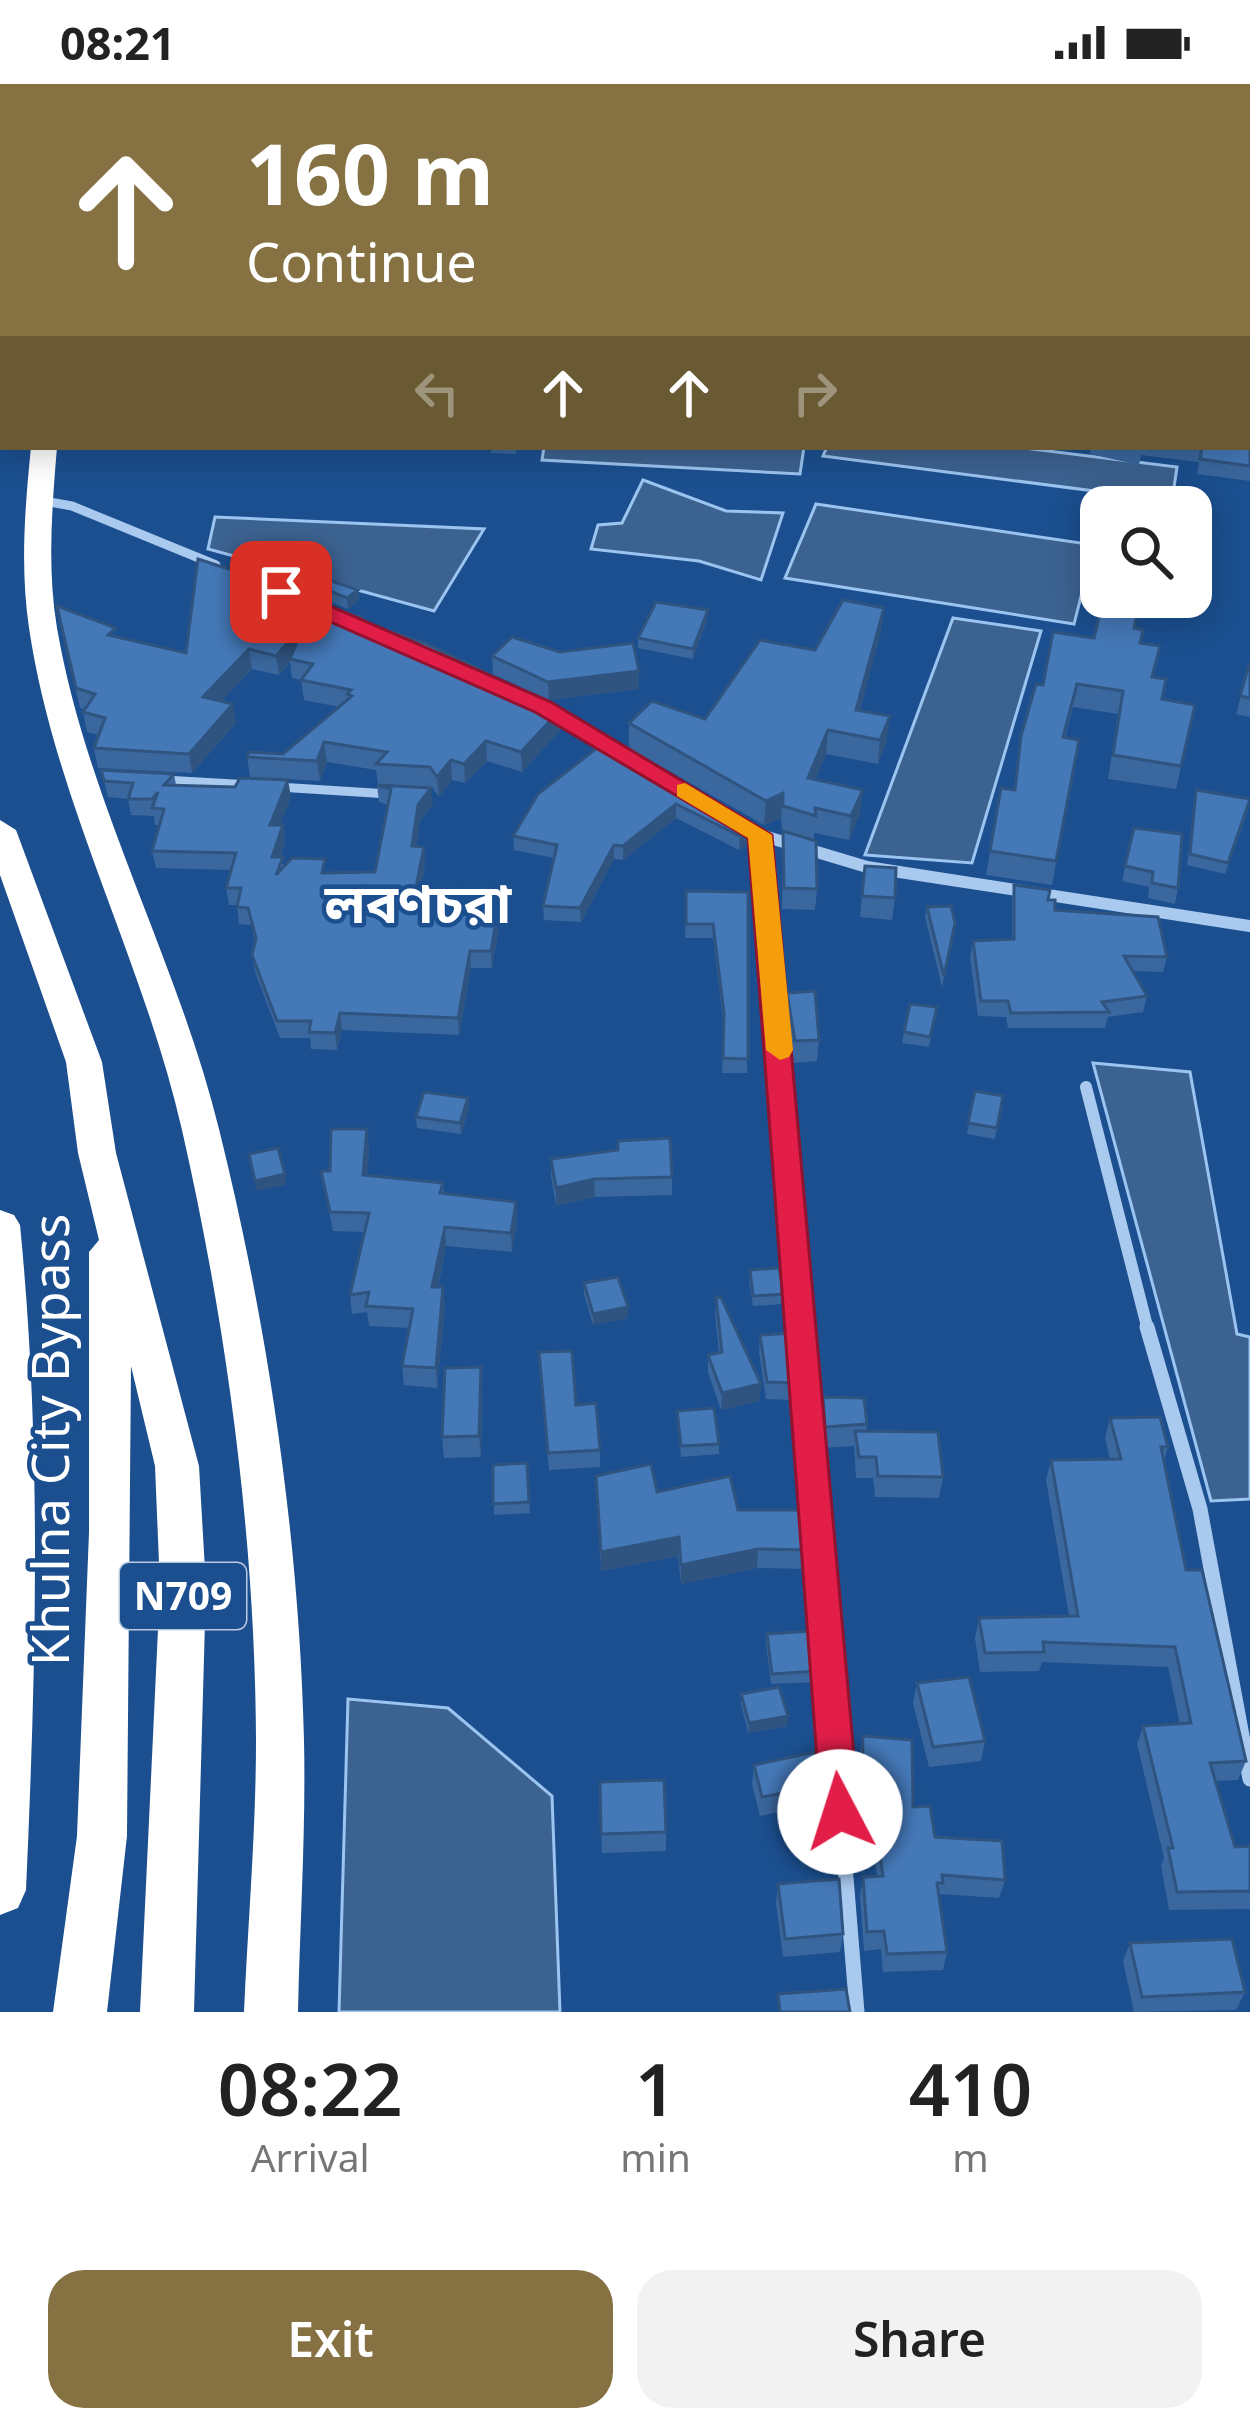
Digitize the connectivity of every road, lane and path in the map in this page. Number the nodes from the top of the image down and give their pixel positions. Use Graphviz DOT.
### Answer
graph roads {
  1 [pos="44,450"];
  2 [pos="37,500"];
  3 [pos="226,570"];
  4 [pos="543,707"];
  5 [pos="642,765"];
  6 [pos="140,779"];
  7 [pos="408,795"];
  8 [pos="721,812"];
  9 [pos="0,830"];
  10 [pos="760,835"];
  11 [pos="1250,927"];
  12 [pos="1086,1087"];
  13 [pos="108,1189"];
  14 [pos="0,1225"];
  15 [pos="1250,1779"];
  16 [pos="0,1890"];
  17 [pos="80,2012"];
  18 [pos="167,2012"];
  19 [pos="271,2012"];
  20 [pos="857,2012"];
  1 -- 2 [label="highway"];
  2 -- 3 [label="street"];
  2 -- 19 [label="highway"];
  4 -- 5 [label="street"];
  6 -- 7 [label="street"];
  8 -- 10 [label="street"];
  9 -- 13 [label="highway, N709"];
  10 -- 11 [label="street"];
  10 -- 20 [label="street"];
  12 -- 15 [label="street"];
  13 -- 17 [label="highway, Khulna City Bypass / N709"];
  13 -- 18 [label="highway, Khulna City Bypass / N709"];
  14 -- 16 [label="highway"];
}
